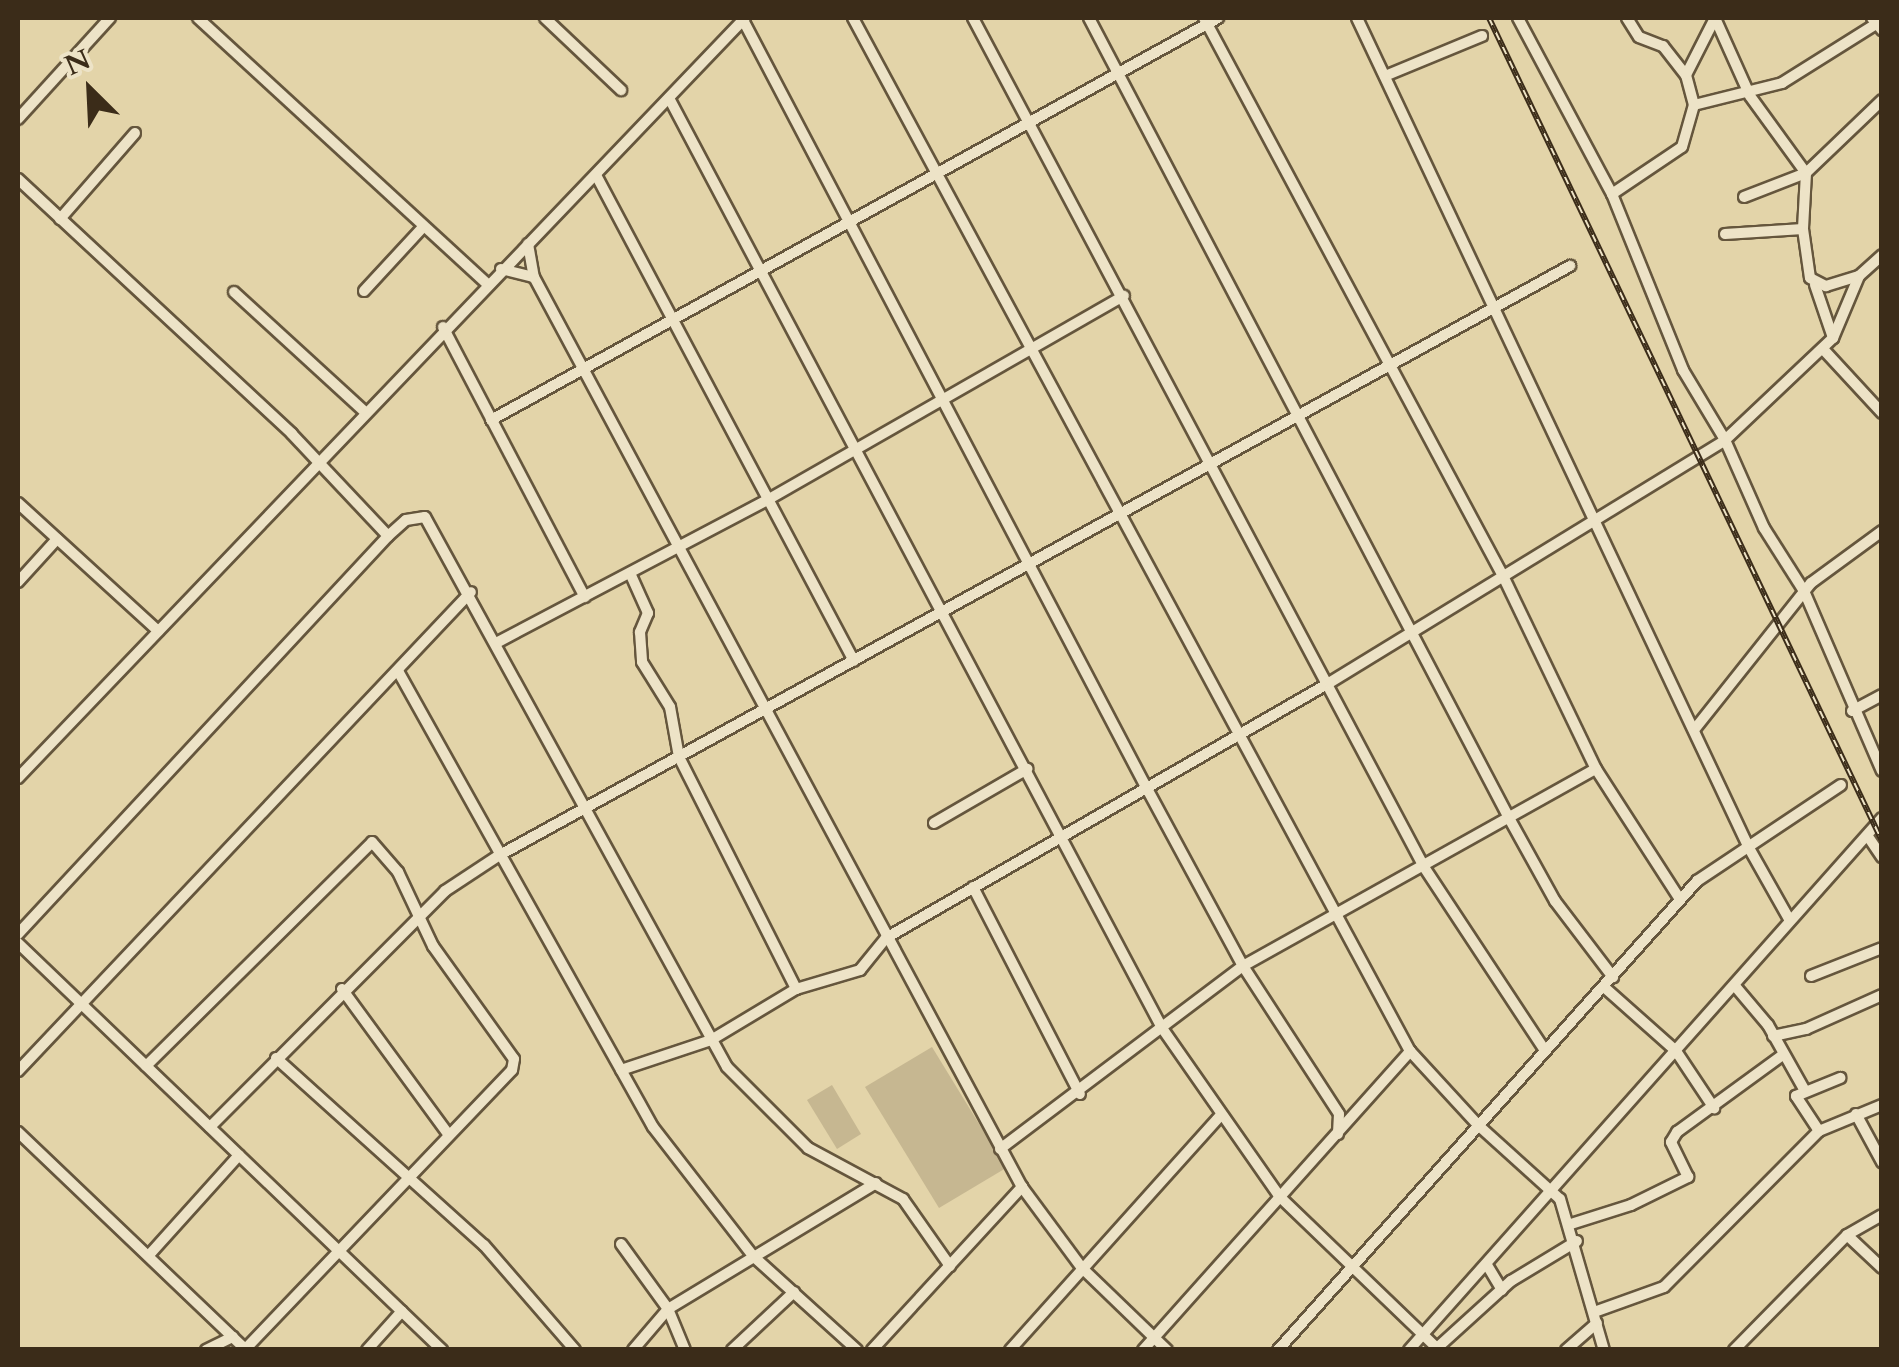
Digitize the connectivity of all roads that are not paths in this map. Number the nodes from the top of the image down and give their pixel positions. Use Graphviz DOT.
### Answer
graph roads {
  1 [pos="110,18"];
  2 [pos="198,18"];
  3 [pos="545,18"];
  4 [pos="853,18"];
  5 [pos="972,18"];
  6 [pos="1089,18"];
  7 [pos="1218,18"];
  8 [pos="1357,18"];
  9 [pos="1518,18"];
  10 [pos="1627,18"];
  11 [pos="1715,18"];
  12 [pos="744,19"];
  13 [pos="1205,21"];
  14 [pos="1876,24"];
  15 [pos="1482,36"];
  16 [pos="1118,72"];
  17 [pos="1686,75"];
  18 [pos="1385,76"];
  19 [pos="621,90"];
  20 [pos="1750,96"];
  21 [pos="669,98"];
  22 [pos="1882,100"];
  23 [pos="1694,105"];
  24 [pos="18,118"];
  25 [pos="1031,122"];
  26 [pos="136,133"];
  27 [pos="937,172"];
  28 [pos="1806,174"];
  29 [pos="596,175"];
  30 [pos="18,179"];
  31 [pos="1612,194"];
  32 [pos="1744,197"];
  33 [pos="60,218"];
  34 [pos="848,223"];
  35 [pos="424,226"];
  36 [pos="1802,230"];
  37 [pos="1724,234"];
  38 [pos="528,244"];
  39 [pos="1882,256"];
  40 [pos="1570,266"];
  41 [pos="501,269"];
  42 [pos="761,272"];
  43 [pos="1859,276"];
  44 [pos="534,278"];
  45 [pos="486,283"];
  46 [pos="1815,285"];
  47 [pos="364,291"];
  48 [pos="234,292"];
  49 [pos="1124,296"];
  50 [pos="1493,306"];
  51 [pos="674,324"];
  52 [pos="443,327"];
  53 [pos="1832,338"];
  54 [pos="1032,346"];
  55 [pos="1823,349"];
  56 [pos="1388,365"];
  57 [pos="586,372"];
  58 [pos="944,397"];
  59 [pos="366,413"];
  60 [pos="1882,414"];
  61 [pos="1296,416"];
  62 [pos="491,420"];
  63 [pos="1725,440"];
  64 [pos="856,449"];
  65 [pos="320,461"];
  66 [pos="1208,465"];
  67 [pos="769,499"];
  68 [pos="18,503"];
  69 [pos="1120,517"];
  70 [pos="1596,522"];
  71 [pos="1882,530"];
  72 [pos="388,536"];
  73 [pos="57,539"];
  74 [pos="681,546"];
  75 [pos="1032,566"];
  76 [pos="630,573"];
  77 [pos="1504,578"];
  78 [pos="18,582"];
  79 [pos="1804,591"];
  80 [pos="471,592"];
  81 [pos="585,597"];
  82 [pos="943,612"];
  83 [pos="158,631"];
  84 [pos="1416,631"];
  85 [pos="498,642"];
  86 [pos="854,661"];
  87 [pos="398,671"];
  88 [pos="1329,683"];
  89 [pos="1882,695"];
  90 [pos="1852,710"];
  91 [pos="766,713"];
  92 [pos="1694,730"];
  93 [pos="1236,737"];
  94 [pos="678,757"];
  95 [pos="1028,769"];
  96 [pos="1596,769"];
  97 [pos="1882,771"];
  98 [pos="18,778"];
  99 [pos="1145,786"];
  100 [pos="1842,786"];
  101 [pos="584,804"];
  102 [pos="1509,818"];
  103 [pos="1882,818"];
  104 [pos="934,823"];
  105 [pos="1060,835"];
  106 [pos="1869,838"];
  107 [pos="1749,848"];
  108 [pos="498,856"];
  109 [pos="1882,857"];
  110 [pos="1424,867"];
  111 [pos="972,887"];
  112 [pos="1679,898"];
  113 [pos="420,917"];
  114 [pos="1333,917"];
  115 [pos="1789,919"];
  116 [pos="18,934"];
  117 [pos="886,938"];
  118 [pos="18,942"];
  119 [pos="1882,948"];
  120 [pos="1243,966"];
  121 [pos="1810,976"];
  122 [pos="1608,982"];
  123 [pos="1735,986"];
  124 [pos="342,989"];
  125 [pos="796,990"];
  126 [pos="1882,995"];
  127 [pos="82,1004"];
  128 [pos="1162,1028"];
  129 [pos="1774,1036"];
  130 [pos="711,1040"];
  131 [pos="1544,1050"];
  132 [pos="1410,1051"];
  133 [pos="1676,1051"];
  134 [pos="1784,1054"];
  135 [pos="276,1058"];
  136 [pos="146,1066"];
  137 [pos="621,1070"];
  138 [pos="18,1071"];
  139 [pos="1840,1078"];
  140 [pos="1805,1091"];
  141 [pos="1080,1094"];
  142 [pos="1882,1105"];
  143 [pos="1714,1108"];
  144 [pos="1339,1114"];
  145 [pos="1856,1114"];
  146 [pos="1221,1115"];
  147 [pos="1357,1115"];
  148 [pos="1478,1126"];
  149 [pos="210,1128"];
  150 [pos="1818,1131"];
  151 [pos="18,1132"];
  152 [pos="448,1134"];
  153 [pos="1338,1134"];
  154 [pos="1000,1149"];
  155 [pos="239,1155"];
  156 [pos="1882,1162"];
  157 [pos="405,1178"];
  158 [pos="876,1183"];
  159 [pos="1022,1187"];
  160 [pos="1554,1191"];
  161 [pos="1280,1197"];
  162 [pos="1882,1215"];
  163 [pos="1571,1224"];
  164 [pos="1846,1235"];
  165 [pos="1577,1242"];
  166 [pos="620,1244"];
  167 [pos="337,1250"];
  168 [pos="150,1254"];
  169 [pos="752,1256"];
  170 [pos="1487,1265"];
  171 [pos="950,1266"];
  172 [pos="1351,1266"];
  173 [pos="1082,1268"];
  174 [pos="1882,1268"];
  175 [pos="1502,1290"];
  176 [pos="794,1292"];
  177 [pos="668,1310"];
  178 [pos="402,1311"];
  179 [pos="1597,1317"];
  180 [pos="1422,1335"];
  181 [pos="232,1337"];
  182 [pos="1153,1338"];
  183 [pos="244,1349"];
  184 [pos="1438,1349"];
  185 [pos="206,1350"];
  186 [pos="367,1350"];
  187 [pos="442,1350"];
  188 [pos="575,1350"];
  189 [pos="633,1350"];
  190 [pos="685,1350"];
  191 [pos="732,1350"];
  192 [pos="857,1350"];
  193 [pos="872,1350"];
  194 [pos="1010,1350"];
  195 [pos="1143,1350"];
  196 [pos="1167,1350"];
  197 [pos="1278,1350"];
  198 [pos="1409,1350"];
  199 [pos="1566,1350"];
  200 [pos="1604,1350"];
  201 [pos="1734,1350"];
  1 -- 24 [label="street"];
  2 -- 35 [label="street"];
  3 -- 19 [label="street"];
  4 -- 27 [label="street"];
  5 -- 25 [label="street"];
  6 -- 16 [label="street"];
  7 -- 13 [label="street"];
  8 -- 18 [label="street"];
  9 -- 31 [label="street"];
  10 -- 17 [label="street"];
  11 -- 17 [label="street"];
  11 -- 20 [label="street"];
  12 -- 21 [label="street"];
  12 -- 34 [label="street"];
  13 -- 16 [label="street"];
  13 -- 56 [label="street"];
  14 -- 20 [label="street"];
  15 -- 18 [label="street"];
  16 -- 25 [label="street"];
  16 -- 61 [label="street"];
  17 -- 23 [label="street"];
  18 -- 50 [label="street"];
  20 -- 23 [label="street"];
  20 -- 28 [label="street"];
  21 -- 29 [label="street"];
  21 -- 42 [label="street"];
  22 -- 28 [label="street"];
  23 -- 31 [label="street"];
  25 -- 27 [label="street"];
  25 -- 49 [label="street"];
  26 -- 33 [label="street"];
  27 -- 34 [label="street"];
  27 -- 54 [label="street"];
  28 -- 32 [label="street"];
  28 -- 36 [label="street"];
  29 -- 38 [label="street"];
  29 -- 51 [label="street"];
  30 -- 33 [label="street"];
  31 -- 63 [label="street"];
  33 -- 65 [label="street"];
  34 -- 42 [label="street"];
  34 -- 58 [label="street"];
  35 -- 45 [label="street"];
  35 -- 47 [label="street"];
  36 -- 37 [label="street"];
  36 -- 46 [label="street"];
  38 -- 41 [label="street"];
  38 -- 44 [label="street"];
  39 -- 43 [label="street"];
  40 -- 50 [label="street"];
  41 -- 44 [label="street"];
  41 -- 45 [label="street"];
  42 -- 51 [label="street"];
  42 -- 64 [label="street"];
  43 -- 46 [label="street"];
  43 -- 53 [label="street"];
  44 -- 57 [label="street"];
  45 -- 52 [label="street"];
  46 -- 53 [label="street"];
  48 -- 59 [label="street"];
  49 -- 54 [label="street"];
  49 -- 66 [label="street"];
  50 -- 56 [label="street"];
  50 -- 70 [label="street"];
  51 -- 57 [label="street"];
  51 -- 67 [label="street"];
  52 -- 59 [label="street"];
  52 -- 62 [label="street"];
  53 -- 55 [label="street"];
  54 -- 58 [label="street"];
  54 -- 69 [label="street"];
  55 -- 60 [label="street"];
  55 -- 63 [label="street"];
  56 -- 61 [label="street"];
  56 -- 77 [label="street"];
  57 -- 62 [label="street"];
  57 -- 74 [label="street"];
  58 -- 64 [label="street"];
  58 -- 75 [label="street"];
  59 -- 65 [label="street"];
  61 -- 66 [label="street"];
  61 -- 84 [label="street"];
  62 -- 81 [label="street"];
  63 -- 70 [label="street"];
  63 -- 79 [label="street"];
  64 -- 67 [label="street"];
  64 -- 82 [label="street"];
  65 -- 72 [label="street"];
  65 -- 83 [label="street"];
  66 -- 69 [label="street"];
  66 -- 88 [label="street"];
  67 -- 74 [label="street"];
  67 -- 86 [label="street"];
  68 -- 73 [label="street"];
  69 -- 75 [label="street"];
  69 -- 93 [label="street"];
  70 -- 77 [label="street"];
  70 -- 92 [label="street"];
  71 -- 79 [label="street"];
  72 -- 80 [label="street"];
  72 -- 116 [label="street"];
  73 -- 78 [label="street"];
  73 -- 83 [label="street"];
  74 -- 76 [label="street"];
  74 -- 91 [label="street"];
  75 -- 82 [label="street"];
  75 -- 99 [label="street"];
  76 -- 81 [label="street"];
  76 -- 94 [label="street"];
  77 -- 84 [label="street"];
  77 -- 96 [label="street"];
  79 -- 90 [label="street"];
  79 -- 92 [label="street"];
  80 -- 85 [label="street"];
  80 -- 87 [label="street"];
  81 -- 85 [label="street"];
  82 -- 86 [label="street"];
  82 -- 95 [label="street"];
  83 -- 98 [label="street"];
  84 -- 88 [label="street"];
  84 -- 102 [label="street"];
  85 -- 101 [label="street"];
  86 -- 91 [label="street"];
  87 -- 108 [label="street"];
  87 -- 127 [label="street"];
  88 -- 93 [label="street"];
  88 -- 110 [label="street"];
  89 -- 90 [label="street"];
  90 -- 97 [label="street"];
  91 -- 94 [label="street"];
  91 -- 117 [label="street"];
  92 -- 107 [label="street"];
  93 -- 99 [label="street"];
  93 -- 114 [label="street"];
  94 -- 101 [label="street"];
  94 -- 125 [label="street"];
  95 -- 104 [label="street"];
  95 -- 105 [label="street"];
  96 -- 102 [label="street"];
  96 -- 112 [label="street"];
  99 -- 105 [label="street"];
  99 -- 120 [label="street"];
  100 -- 107 [label="street"];
  101 -- 108 [label="street"];
  101 -- 130 [label="street"];
  102 -- 110 [label="street"];
  102 -- 122 [label="street"];
  103 -- 106 [label="street"];
  105 -- 111 [label="street"];
  105 -- 128 [label="street"];
  106 -- 109 [label="street"];
  106 -- 115 [label="street"];
  107 -- 112 [label="street"];
  107 -- 115 [label="street"];
  108 -- 113 [label="street"];
  108 -- 137 [label="street"];
  110 -- 114 [label="street"];
  110 -- 131 [label="street"];
  111 -- 117 [label="street"];
  111 -- 141 [label="street"];
  112 -- 122 [label="street"];
  113 -- 124 [label="street"];
  113 -- 136 [label="street"];
  113 -- 152 [label="street"];
  114 -- 120 [label="street"];
  114 -- 132 [label="street"];
  115 -- 123 [label="street"];
  117 -- 125 [label="street"];
  117 -- 154 [label="street"];
  118 -- 127 [label="street"];
  119 -- 121 [label="street"];
  120 -- 128 [label="street"];
  120 -- 144 [label="street"];
  122 -- 131 [label="street"];
  122 -- 133 [label="street"];
  123 -- 129 [label="street"];
  123 -- 133 [label="street"];
  124 -- 135 [label="street"];
  124 -- 152 [label="street"];
  125 -- 130 [label="street"];
  126 -- 129 [label="street"];
  127 -- 136 [label="street"];
  127 -- 138 [label="street"];
  128 -- 141 [label="street"];
  128 -- 146 [label="street"];
  129 -- 134 [label="street"];
  130 -- 137 [label="street"];
  130 -- 158 [label="street"];
  131 -- 148 [label="street"];
  132 -- 147 [label="street"];
  132 -- 148 [label="street"];
  133 -- 143 [label="street"];
  133 -- 160 [label="street"];
  134 -- 140 [label="street"];
  134 -- 143 [label="street"];
  135 -- 149 [label="street"];
  135 -- 157 [label="street"];
  136 -- 149 [label="street"];
  137 -- 169 [label="street"];
  139 -- 140 [label="street"];
  140 -- 150 [label="street"];
  141 -- 154 [label="street"];
  142 -- 145 [label="street"];
  143 -- 163 [label="street"];
  144 -- 147 [label="street"];
  144 -- 153 [label="street"];
  145 -- 150 [label="street"];
  145 -- 156 [label="street"];
  146 -- 161 [label="street"];
  146 -- 173 [label="street"];
  147 -- 153 [label="street"];
  148 -- 160 [label="street"];
  148 -- 172 [label="street"];
  149 -- 155 [label="street"];
  150 -- 179 [label="street"];
  151 -- 168 [label="street"];
  152 -- 157 [label="street"];
  153 -- 161 [label="street"];
  154 -- 159 [label="street"];
  155 -- 167 [label="street"];
  155 -- 168 [label="street"];
  157 -- 167 [label="street"];
  157 -- 188 [label="street"];
  158 -- 169 [label="street"];
  158 -- 171 [label="street"];
  159 -- 171 [label="street"];
  159 -- 173 [label="street"];
  160 -- 163 [label="street"];
  160 -- 170 [label="street"];
  161 -- 172 [label="street"];
  161 -- 182 [label="street"];
  162 -- 164 [label="street"];
  163 -- 165 [label="street"];
  164 -- 174 [label="street"];
  164 -- 201 [label="street"];
  165 -- 175 [label="street"];
  165 -- 179 [label="street"];
  166 -- 177 [label="street"];
  167 -- 178 [label="street"];
  167 -- 183 [label="street"];
  168 -- 181 [label="street"];
  169 -- 176 [label="street"];
  169 -- 177 [label="street"];
  170 -- 175 [label="street"];
  170 -- 180 [label="street"];
  171 -- 193 [label="street"];
  172 -- 180 [label="street"];
  172 -- 197 [label="street"];
  173 -- 182 [label="street"];
  173 -- 194 [label="street"];
  175 -- 184 [label="street"];
  176 -- 191 [label="street"];
  176 -- 192 [label="street"];
  177 -- 189 [label="street"];
  177 -- 190 [label="street"];
  178 -- 186 [label="street"];
  178 -- 187 [label="street"];
  179 -- 199 [label="street"];
  179 -- 200 [label="street"];
  180 -- 184 [label="street"];
  180 -- 198 [label="street"];
  181 -- 183 [label="street"];
  181 -- 185 [label="street"];
  182 -- 195 [label="street"];
  182 -- 196 [label="street"];
}
